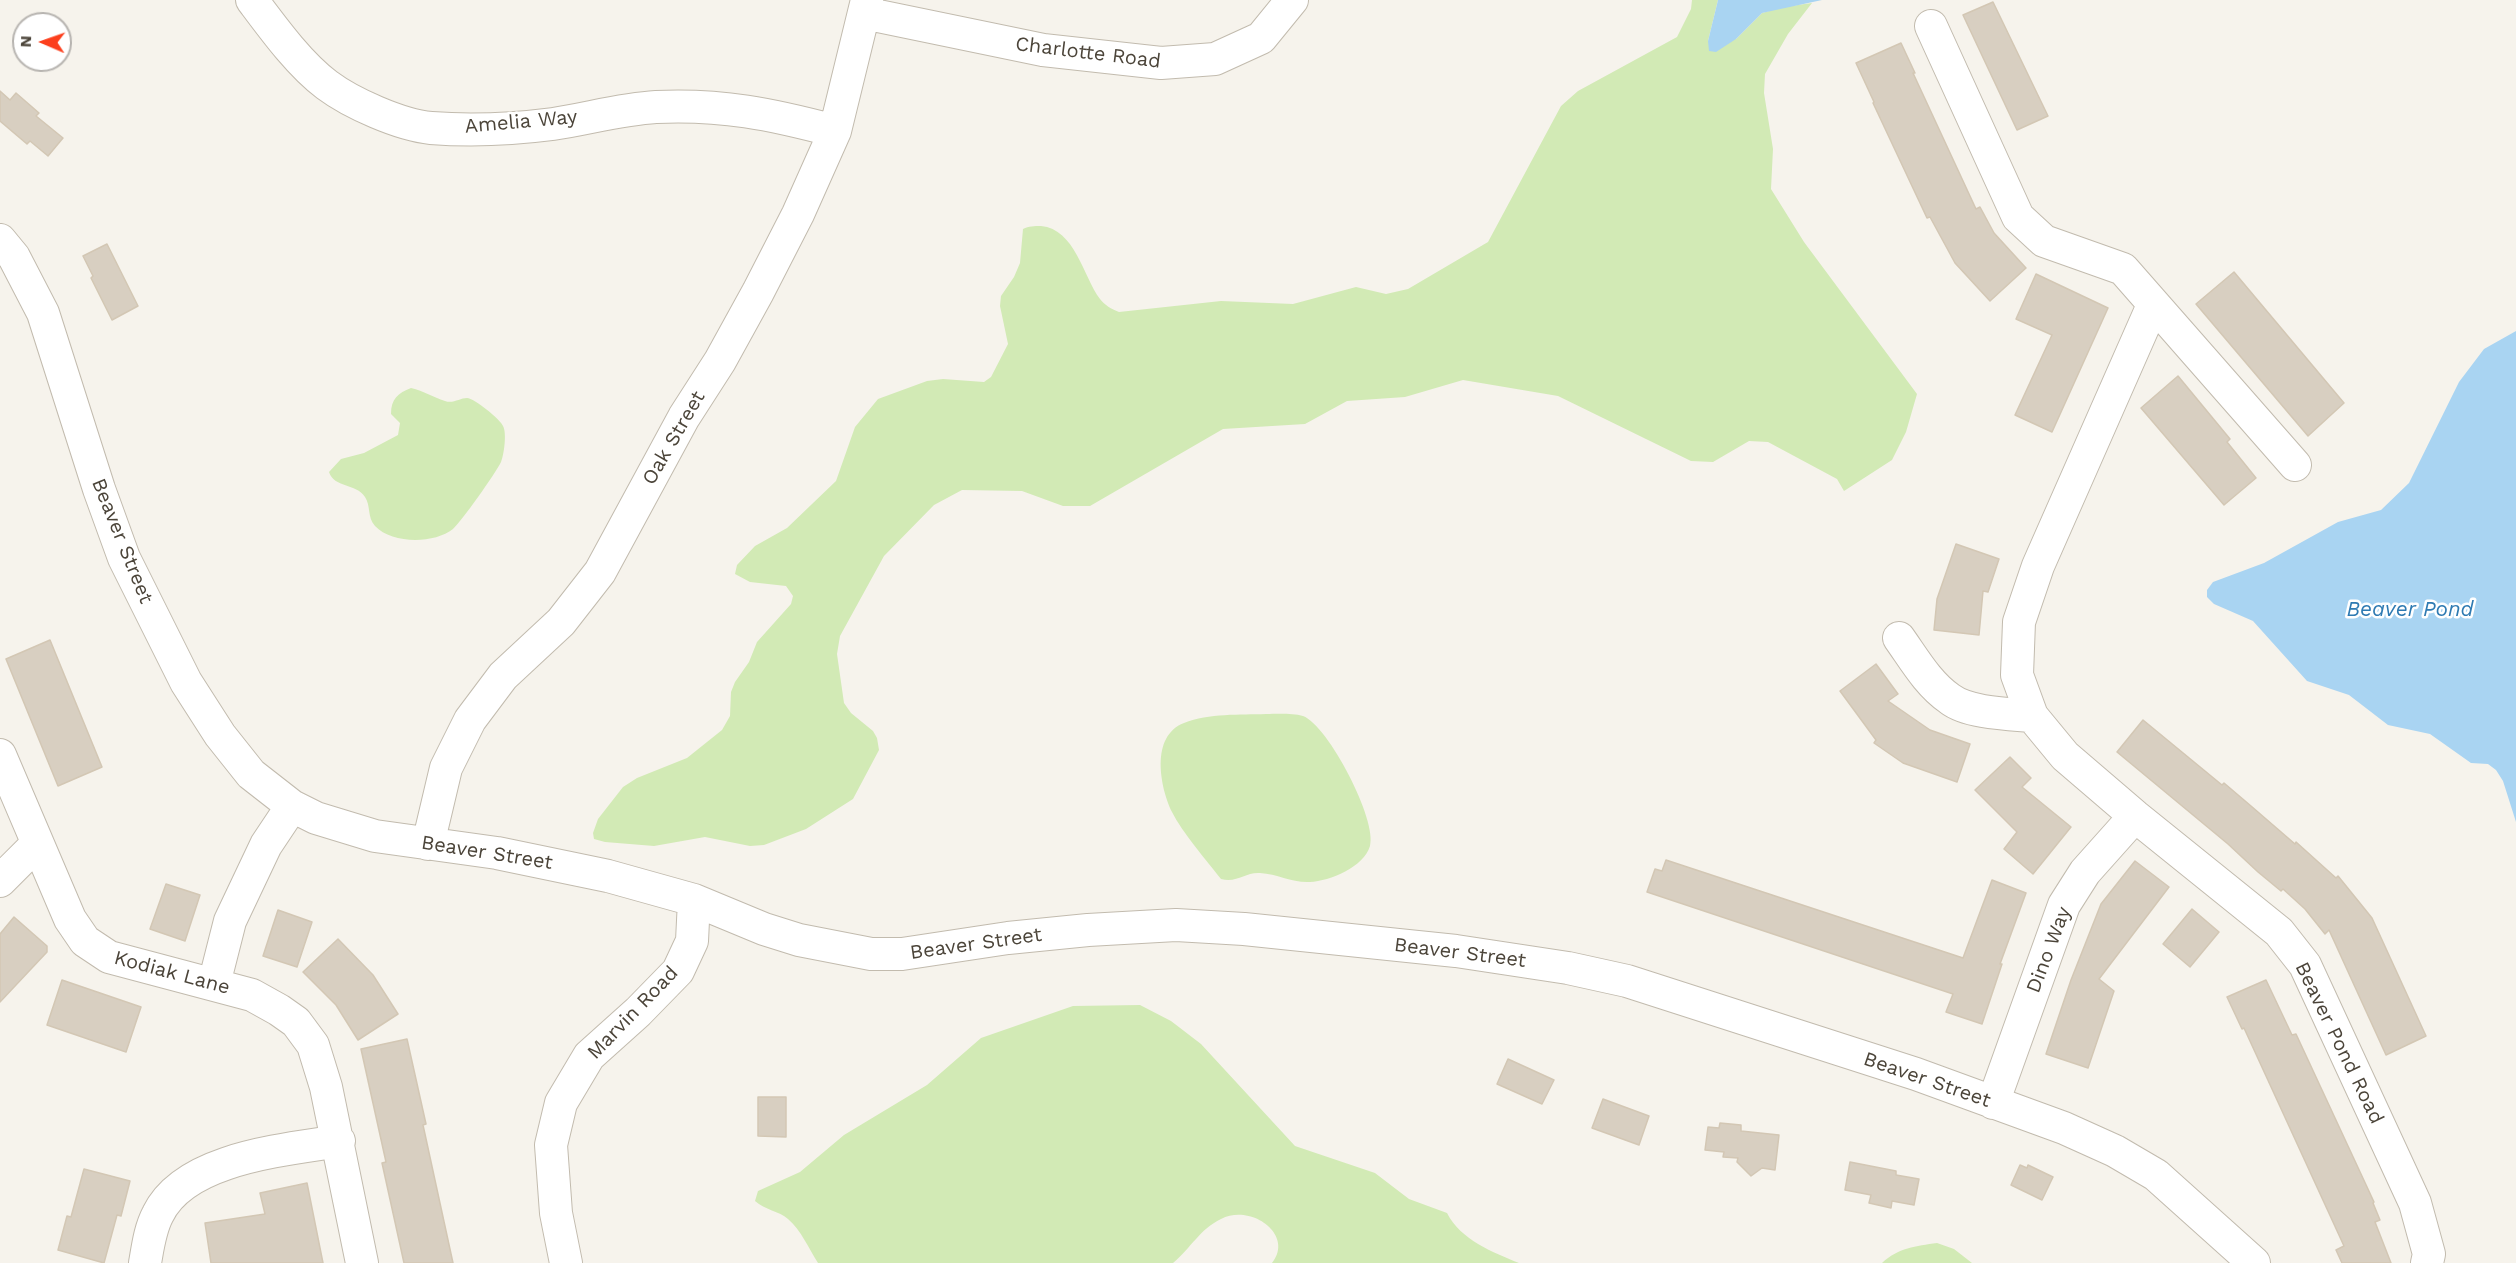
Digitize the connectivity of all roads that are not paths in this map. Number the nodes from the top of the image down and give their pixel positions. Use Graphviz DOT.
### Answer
graph roads {
  1 [pos="252,0"];
  2 [pos="1292,0"];
  3 [pos="865,6"];
  4 [pos="1931,26"];
  5 [pos="835,130"];
  6 [pos="0,240"];
  7 [pos="2153,306"];
  8 [pos="2295,465"];
  9 [pos="1899,638"];
  10 [pos="2032,716"];
  11 [pos="0,755"];
  12 [pos="292,806"];
  13 [pos="2135,816"];
  14 [pos="37,844"];
  15 [pos="428,844"];
  16 [pos="0,881"];
  17 [pos="694,900"];
  18 [pos="214,984"];
  19 [pos="1993,1103"];
  20 [pos="339,1141"];
  21 [pos="145,1263"];
  22 [pos="362,1263"];
  23 [pos="566,1263"];
  24 [pos="2254,1263"];
  25 [pos="2427,1263"];
  1 -- 5 [label="street, Amelia Way"];
  2 -- 3 [label="street, Charlotte Road"];
  3 -- 5 [label="street, Oak Street"];
  4 -- 7 [label="street"];
  5 -- 15 [label="street, Oak Street"];
  6 -- 12 [label="street, Beaver Street"];
  7 -- 8 [label="street"];
  7 -- 10 [label="street, Beaver Pond Road"];
  9 -- 10 [label="street"];
  10 -- 13 [label="street, Beaver Pond Road"];
  11 -- 14 [label="street, Kodiak Lane"];
  12 -- 15 [label="street, Beaver Street"];
  12 -- 18 [label="street"];
  13 -- 19 [label="street, Dino Way"];
  13 -- 25 [label="street, Beaver Pond Road"];
  14 -- 16 [label="street"];
  14 -- 18 [label="street, Kodiak Lane"];
  15 -- 17 [label="street, Beaver Street"];
  17 -- 19 [label="street, Beaver Street"];
  17 -- 23 [label="street, Marvin Road"];
  18 -- 20 [label="street, Kodiak Lane"];
  19 -- 24 [label="street, Beaver Street"];
  20 -- 21 [label="street"];
  20 -- 22 [label="street, Kodiak Lane"];
}
